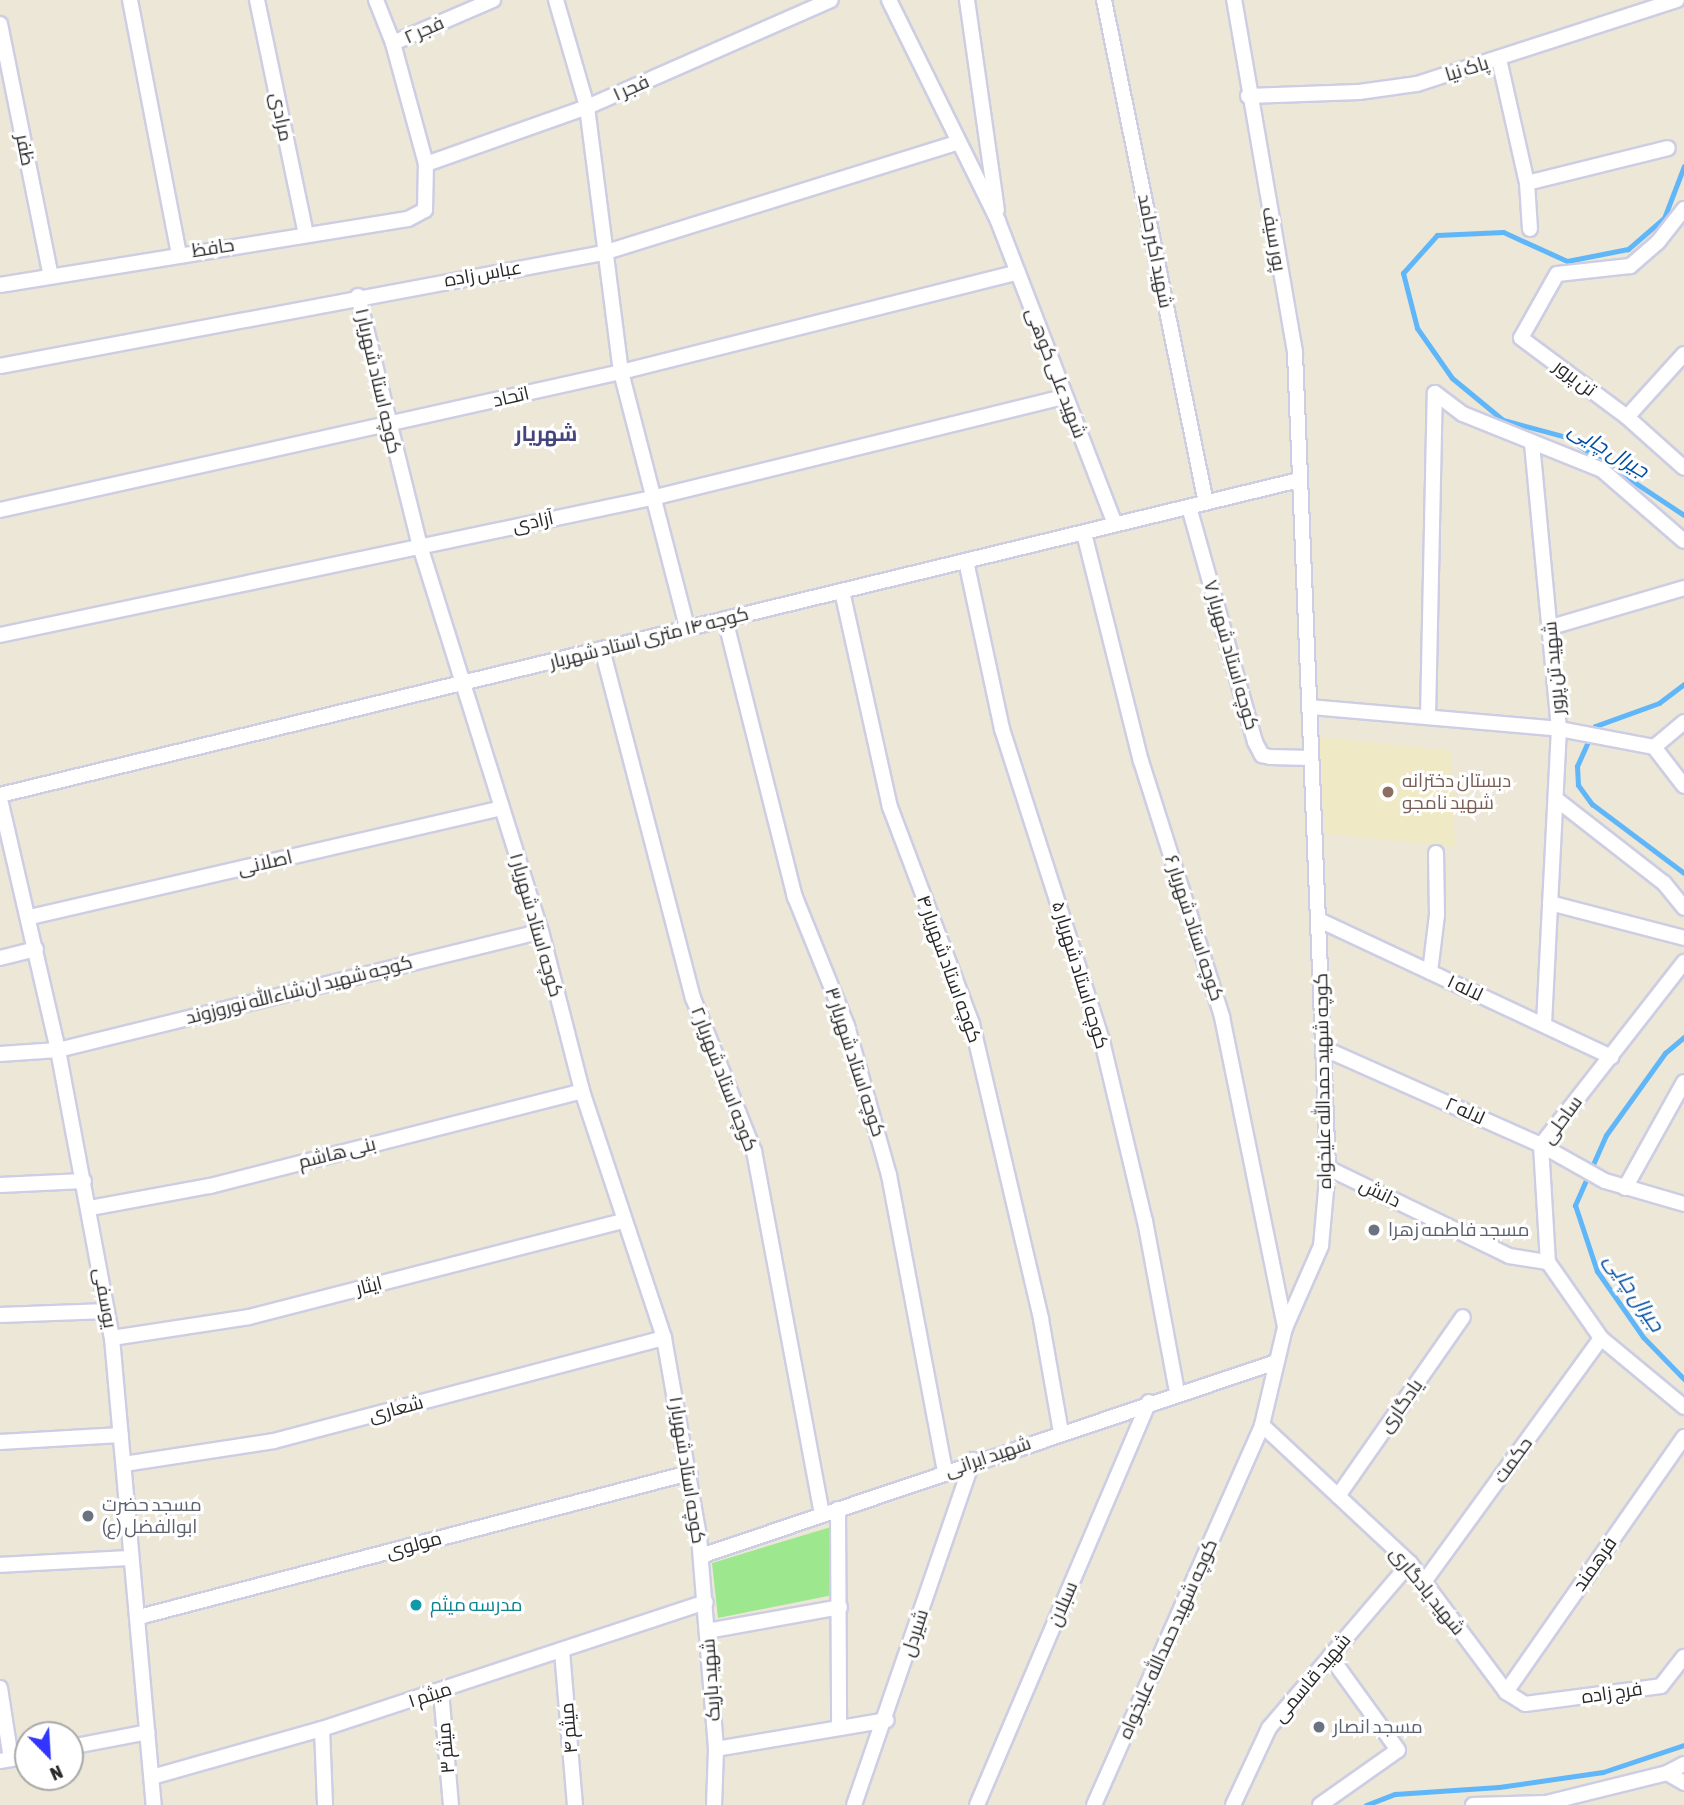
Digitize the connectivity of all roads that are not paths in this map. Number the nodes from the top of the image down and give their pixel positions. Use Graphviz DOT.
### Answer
graph roads {
  1 [pos="130,0"];
  2 [pos="257,0"];
  3 [pos="376,0"];
  4 [pos="493,0"];
  5 [pos="556,0"];
  6 [pos="831,0"];
  7 [pos="889,0"];
  8 [pos="967,0"];
  9 [pos="1104,0"];
  10 [pos="1234,0"];
  11 [pos="1677,0"];
  12 [pos="0,24"];
  13 [pos="393,43"];
  14 [pos="1499,59"];
  15 [pos="1248,96"];
  16 [pos="587,107"];
  17 [pos="957,144"];
  18 [pos="1668,148"];
  19 [pos="426,164"];
  20 [pos="1527,183"];
  21 [pos="1684,209"];
  22 [pos="998,221"];
  23 [pos="1530,229"];
  24 [pos="306,234"];
  25 [pos="603,253"];
  26 [pos="179,254"];
  27 [pos="1018,272"];
  28 [pos="51,276"];
  29 [pos="0,285"];
  30 [pos="358,296"];
  31 [pos="1684,354"];
  32 [pos="0,366"];
  33 [pos="621,372"];
  34 [pos="1063,397"];
  35 [pos="1627,417"];
  36 [pos="387,426"];
  37 [pos="1532,442"];
  38 [pos="1684,468"];
  39 [pos="1299,480"];
  40 [pos="652,498"];
  41 [pos="1206,503"];
  42 [pos="1189,507"];
  43 [pos="0,510"];
  44 [pos="1115,524"];
  45 [pos="1084,533"];
  46 [pos="1684,541"];
  47 [pos="420,546"];
  48 [pos="966,561"];
  49 [pos="1684,588"];
  50 [pos="842,591"];
  51 [pos="724,619"];
  52 [pos="1551,627"];
  53 [pos="687,628"];
  54 [pos="0,635"];
  55 [pos="602,649"];
  56 [pos="462,684"];
  57 [pos="1310,707"];
  58 [pos="1428,718"];
  59 [pos="1684,722"];
  60 [pos="1559,729"];
  61 [pos="1654,747"];
  62 [pos="1311,758"];
  63 [pos="1684,786"];
  64 [pos="0,797"];
  65 [pos="1556,799"];
  66 [pos="501,808"];
  67 [pos="4,827"];
  68 [pos="1436,852"];
  69 [pos="1550,903"];
  70 [pos="1684,908"];
  71 [pos="30,917"];
  72 [pos="1319,920"];
  73 [pos="541,931"];
  74 [pos="1684,938"];
  75 [pos="36,949"];
  76 [pos="0,958"];
  77 [pos="1684,962"];
  78 [pos="1430,972"];
  79 [pos="1544,1024"];
  80 [pos="1322,1048"];
  81 [pos="58,1050"];
  82 [pos="0,1054"];
  83 [pos="1611,1057"];
  84 [pos="1684,1082"];
  85 [pos="582,1091"];
  86 [pos="1541,1145"];
  87 [pos="1328,1168"];
  88 [pos="84,1181"];
  89 [pos="0,1185"];
  90 [pos="1625,1188"];
  91 [pos="1684,1204"];
  92 [pos="90,1208"];
  93 [pos="622,1221"];
  94 [pos="1548,1262"];
  95 [pos="107,1311"];
  96 [pos="0,1315"];
  97 [pos="1463,1317"];
  98 [pos="1285,1328"];
  99 [pos="112,1338"];
  100 [pos="664,1338"];
  101 [pos="1601,1338"];
  102 [pos="1276,1362"];
  103 [pos="1177,1392"];
  104 [pos="1149,1402"];
  105 [pos="1684,1407"];
  106 [pos="1262,1425"];
  107 [pos="1060,1433"];
  108 [pos="121,1435"];
  109 [pos="1684,1437"];
  110 [pos="0,1442"];
  111 [pos="973,1460"];
  112 [pos="124,1464"];
  113 [pos="945,1472"];
  114 [pos="689,1473"];
  115 [pos="1338,1496"];
  116 [pos="838,1509"];
  117 [pos="822,1514"];
  118 [pos="701,1556"];
  119 [pos="131,1558"];
  120 [pos="1410,1563"];
  121 [pos="0,1565"];
  122 [pos="1424,1583"];
  123 [pos="705,1602"];
  124 [pos="840,1607"];
  125 [pos="139,1617"];
  126 [pos="708,1631"];
  127 [pos="562,1651"];
  128 [pos="1330,1656"];
  129 [pos="1684,1657"];
  130 [pos="0,1688"];
  131 [pos="441,1691"];
  132 [pos="1506,1692"];
  133 [pos="1525,1704"];
  134 [pos="887,1720"];
  135 [pos="839,1727"];
  136 [pos="322,1730"];
  137 [pos="148,1732"];
  138 [pos="84,1744"];
  139 [pos="716,1749"];
  140 [pos="6,1760"];
  141 [pos="1684,1764"];
  142 [pos="1667,1773"];
  143 [pos="152,1777"];
  144 [pos="1684,1783"];
  145 [pos="1511,1804"];
  146 [pos="154,1805"];
  147 [pos="325,1805"];
  148 [pos="451,1805"];
  149 [pos="575,1805"];
  150 [pos="714,1805"];
  151 [pos="854,1805"];
  152 [pos="977,1805"];
  153 [pos="1094,1805"];
  154 [pos="1233,1805"];
  155 [pos="1320,1805"];
  156 [pos="1473,1805"];
  1 -- 26 [label="street"];
  2 -- 24 [label="street, مرادی"];
  3 -- 13 [label="street"];
  4 -- 13 [label="street, فجر ۲"];
  5 -- 16 [label="street"];
  6 -- 16 [label="street, فجر ۱"];
  7 -- 17 [label="street, شهید علی کوهی"];
  8 -- 22 [label="street, شهید علی کوهی"];
  9 -- 41 [label="street, شهید اکبر حامد"];
  10 -- 15 [label="street, پور سیف"];
  11 -- 14 [label="street, پاک نیا"];
  12 -- 28 [label="street, ظفر"];
  13 -- 19 [label="street"];
  14 -- 15 [label="street, پاک نیا"];
  14 -- 20 [label="street"];
  15 -- 39 [label="street, پور سیف"];
  16 -- 19 [label="street, فجر ۱"];
  16 -- 25 [label="street"];
  17 -- 22 [label="street, شهید علی کوهی"];
  17 -- 25 [label="street, عباس زاده"];
  18 -- 20 [label="street"];
  19 -- 24 [label="street, حافظ"];
  20 -- 23 [label="street"];
  21 -- 35 [label="street, تن پرور"];
  22 -- 27 [label="street, شهید علی کوهی"];
  24 -- 26 [label="street, حافظ"];
  25 -- 30 [label="street, عباس زاده"];
  25 -- 33 [label="street"];
  26 -- 28 [label="street, حافظ"];
  27 -- 33 [label="street, اتحاد"];
  27 -- 34 [label="street, شهید علی کوهی"];
  28 -- 29 [label="street, حافظ"];
  30 -- 32 [label="street, عباس زاده"];
  30 -- 36 [label="street, کوچه استاد شهریار ۱"];
  31 -- 35 [label="street"];
  33 -- 36 [label="street, اتحاد"];
  33 -- 40 [label="street"];
  34 -- 40 [label="street, آزادی"];
  34 -- 44 [label="street, شهید علی کوهی"];
  35 -- 38 [label="street, تن پرور"];
  36 -- 43 [label="street, اتحاد"];
  36 -- 47 [label="street, کوچه استاد شهریار ۱"];
  37 -- 46 [label="street"];
  37 -- 52 [label="street, شهید تن پرور"];
  37 -- 58 [label="street"];
  39 -- 41 [label="street, کوچه ۱۴ متری استاد شهریار"];
  39 -- 57 [label="street, کوچه شهید حمدالله علیخواه"];
  40 -- 47 [label="street, آزادی"];
  40 -- 53 [label="street"];
  41 -- 42 [label="street, کوچه ۱۴ متری استاد شهریار"];
  42 -- 44 [label="street, کوچه ۱۴ متری استاد شهریار"];
  42 -- 62 [label="street, کوچه استاد شهریار ۷"];
  44 -- 45 [label="street, کوچه ۱۴ متری استاد شهریار"];
  45 -- 48 [label="street, کوچه ۱۴ متری استاد شهریار"];
  45 -- 98 [label="street, کوچه استاد شهریار ۶"];
  47 -- 54 [label="street, آزادی"];
  47 -- 56 [label="street, کوچه استاد شهریار ۱"];
  48 -- 50 [label="street, کوچه ۱۴ متری استاد شهریار"];
  48 -- 103 [label="street, کوچه استاد شهریار ۵"];
  49 -- 52 [label="street"];
  50 -- 51 [label="street, کوچه ۱۴ متری استاد شهریار"];
  50 -- 107 [label="street, کوچه استاد شهریار ۴"];
  51 -- 53 [label="street, کوچه ۱۴ متری استاد شهریار"];
  51 -- 113 [label="street, کوچه استاد شهریار ۳"];
  52 -- 60 [label="street, شهید تن پرور"];
  53 -- 55 [label="street, کوچه ۱۴ متری استاد شهریار"];
  55 -- 56 [label="street, کوچه ۱۴ متری استاد شهریار"];
  55 -- 117 [label="street, کوچه استاد شهریار ۲"];
  56 -- 64 [label="street, کوچه ۱۴ متری استاد شهریار"];
  56 -- 66 [label="street, کوچه استاد شهریار ۱"];
  57 -- 58 [label="street, شهید تن پرور"];
  57 -- 62 [label="street, کوچه شهید حمدالله علیخواه"];
  58 -- 60 [label="street, شهید تن پرور"];
  59 -- 61 [label="street"];
  60 -- 61 [label="street"];
  60 -- 65 [label="street"];
  61 -- 63 [label="street"];
  62 -- 72 [label="street, کوچه شهید حمدالله علیخواه"];
  64 -- 67 [label="street, یوسفی"];
  65 -- 69 [label="street"];
  65 -- 70 [label="street"];
  66 -- 71 [label="street, اصلانی"];
  66 -- 73 [label="street, کوچه استاد شهریار ۱"];
  67 -- 71 [label="street, یوسفی"];
  68 -- 78 [label="street"];
  69 -- 74 [label="street"];
  69 -- 79 [label="street"];
  71 -- 75 [label="street, یوسفی"];
  72 -- 78 [label="street, لاله ۱"];
  72 -- 80 [label="street, کوچه شهید حمدالله علیخواه"];
  73 -- 81 [label="street, کوچه شهید ان‌شاءالله نوروزوند"];
  73 -- 85 [label="street, کوچه استاد شهریار ۱"];
  75 -- 76 [label="street"];
  75 -- 81 [label="street, یوسفی"];
  77 -- 83 [label="street, ساحلی"];
  78 -- 79 [label="street, لاله ۱"];
  79 -- 83 [label="street, لاله ۱"];
  80 -- 86 [label="street, لاله ۲"];
  80 -- 87 [label="street, کوچه شهید حمدالله علیخواه"];
  81 -- 82 [label="street, کوچه شهید ان‌شاءالله نوروزوند"];
  81 -- 88 [label="street, یوسفی"];
  83 -- 86 [label="street, ساحلی"];
  84 -- 90 [label="street"];
  85 -- 92 [label="street, بنی هاشم"];
  85 -- 93 [label="street, کوچه استاد شهریار ۱"];
  86 -- 90 [label="street, لاله ۲"];
  86 -- 94 [label="street, ساحلی"];
  87 -- 94 [label="street, دانش"];
  87 -- 98 [label="street, کوچه شهید حمدالله علیخواه"];
  88 -- 89 [label="street"];
  88 -- 92 [label="street, یوسفی"];
  90 -- 91 [label="street, لاله ۲"];
  92 -- 95 [label="street, یوسفی"];
  93 -- 99 [label="street, ایثار"];
  93 -- 100 [label="street, کوچه استاد شهریار ۱"];
  94 -- 101 [label="street"];
  95 -- 96 [label="street"];
  95 -- 99 [label="street, یوسفی"];
  97 -- 115 [label="street, یادگاری"];
  98 -- 102 [label="street, کوچه شهید حمدالله علیخواه"];
  99 -- 108 [label="street, یوسفی"];
  100 -- 112 [label="street, شعاری"];
  100 -- 114 [label="street, کوچه استاد شهریار ۱"];
  101 -- 105 [label="street"];
  101 -- 122 [label="street, حکمت"];
  102 -- 103 [label="street, شهید ایرانی"];
  102 -- 106 [label="street, کوچه شهید حمدالله علیخواه"];
  103 -- 104 [label="street, شهید ایرانی"];
  104 -- 107 [label="street, شهید ایرانی"];
  104 -- 152 [label="street, سبلان"];
  106 -- 115 [label="street, شهید یادگاری"];
  106 -- 153 [label="street, کوچه شهید حمدالله علیخواه"];
  107 -- 111 [label="street, شهید ایرانی"];
  108 -- 110 [label="street"];
  108 -- 112 [label="street, یوسفی"];
  109 -- 132 [label="street, فرهمند"];
  111 -- 113 [label="street, شهید ایرانی"];
  111 -- 134 [label="street, شیردل"];
  112 -- 119 [label="street, یوسفی"];
  113 -- 116 [label="street, شهید ایرانی"];
  114 -- 118 [label="street, کوچه استاد شهریار ۱"];
  114 -- 125 [label="street, مولوی"];
  115 -- 120 [label="street, شهید یادگاری"];
  116 -- 117 [label="street, شهید ایرانی"];
  116 -- 124 [label="street"];
  117 -- 118 [label="street, شهید ایرانی"];
  118 -- 123 [label="street, شهید باریک"];
  119 -- 121 [label="street"];
  119 -- 125 [label="street, یوسفی"];
  120 -- 122 [label="street, شهید یادگاری"];
  120 -- 128 [label="street, شهید قاسمی"];
  122 -- 132 [label="street, شهید یادگاری"];
  123 -- 126 [label="street, شهید باریک"];
  123 -- 127 [label="street, میثم ۱"];
  124 -- 126 [label="street"];
  124 -- 135 [label="street"];
  125 -- 137 [label="street, یوسفی"];
  126 -- 139 [label="street, شهید باریک"];
  127 -- 131 [label="street, میثم ۱"];
  127 -- 149 [label="street, میثم ۴"];
  128 -- 154 [label="street, شهید قاسمی"];
  128 -- 155 [label="street"];
  129 -- 133 [label="street, فرج زاده"];
  130 -- 140 [label="street"];
  131 -- 136 [label="street, میثم ۱"];
  131 -- 148 [label="street, میثم ۳"];
  132 -- 133 [label="street, شهید یادگاری"];
  134 -- 135 [label="street"];
  134 -- 151 [label="street, شیردل"];
  135 -- 139 [label="street"];
  136 -- 143 [label="street, میثم ۱"];
  136 -- 147 [label="street"];
  137 -- 138 [label="street"];
  137 -- 143 [label="street, یوسفی"];
  139 -- 150 [label="street, شهید باریک"];
  141 -- 142 [label="street"];
  142 -- 144 [label="street"];
  142 -- 145 [label="street"];
  143 -- 146 [label="street, یوسفی"];
  145 -- 156 [label="street"];
}
